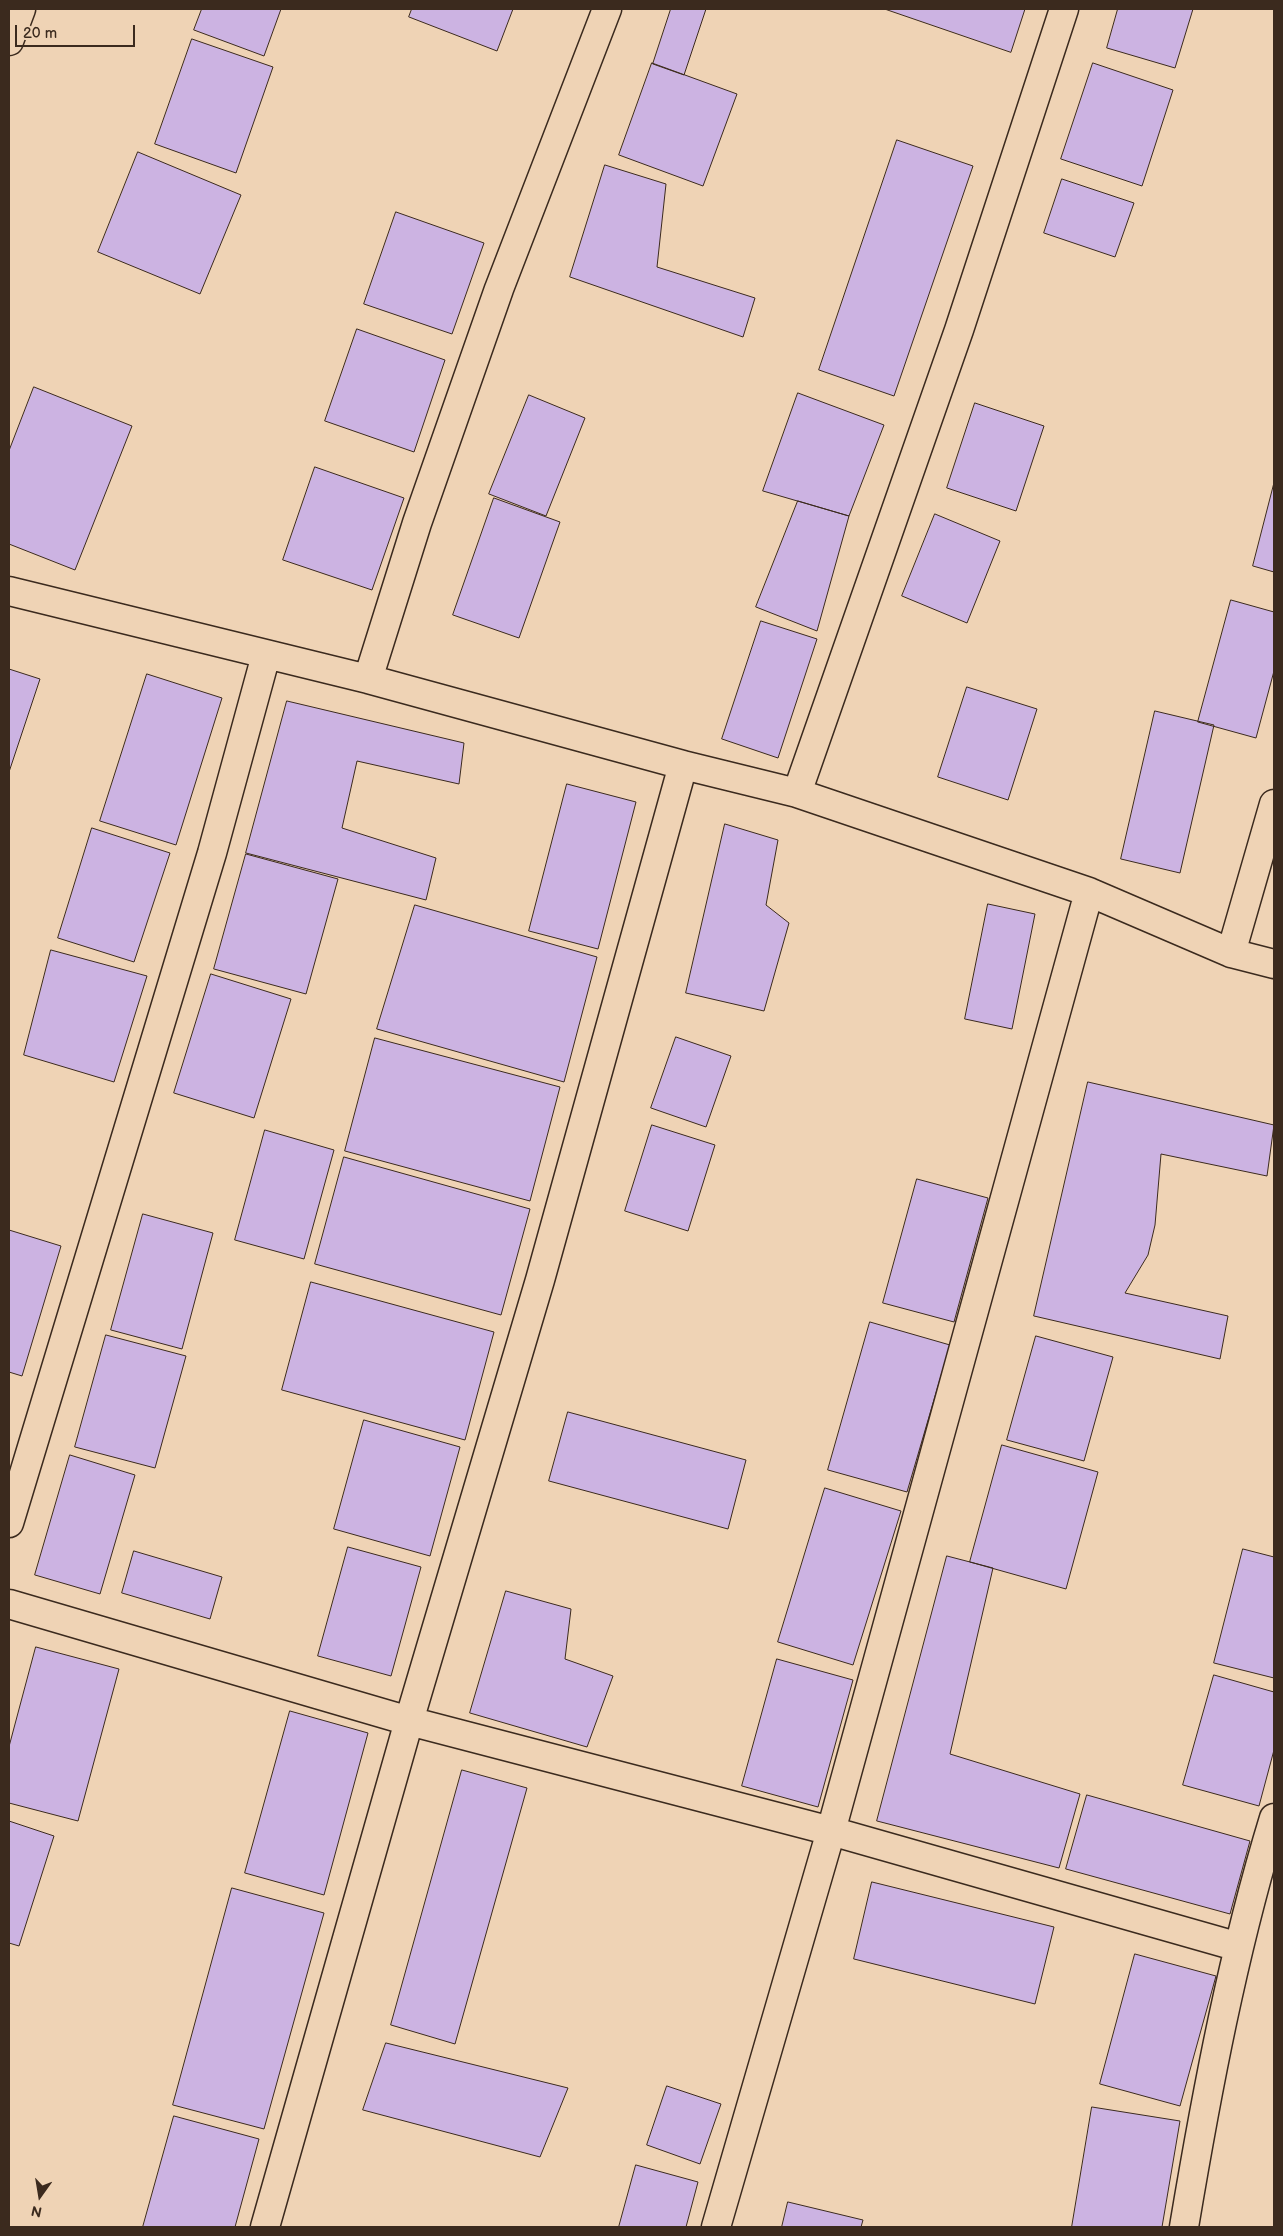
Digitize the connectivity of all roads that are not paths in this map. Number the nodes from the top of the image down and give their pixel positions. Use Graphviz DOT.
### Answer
graph roads {
  1 [pos="21,9"];
  2 [pos="607,9"];
  3 [pos="1064,9"];
  4 [pos="9,40"];
  5 [pos="9,591"];
  6 [pos="266,655"];
  7 [pos="368,679"];
  8 [pos="683,765"];
  9 [pos="797,793"];
  10 [pos="1274,804"];
  11 [pos="1089,892"];
  12 [pos="1231,953"];
  13 [pos="1274,964"];
  14 [pos="9,1522"];
  15 [pos="9,1604"];
  16 [pos="409,1721"];
  17 [pos="1274,1818"];
  18 [pos="831,1831"];
  19 [pos="1239,1947"];
  20 [pos="265,2227"];
  21 [pos="716,2227"];
  22 [pos="1184,2227"];
  1 -- 4 [label="street"];
  2 -- 7 [label="street"];
  3 -- 9 [label="street"];
  5 -- 6 [label="street"];
  6 -- 7 [label="street"];
  6 -- 14 [label="street"];
  7 -- 8 [label="street"];
  8 -- 9 [label="street"];
  8 -- 16 [label="street"];
  9 -- 11 [label="street"];
  10 -- 12 [label="street"];
  11 -- 12 [label="street"];
  11 -- 18 [label="street"];
  12 -- 13 [label="street"];
  15 -- 16 [label="street"];
  16 -- 18 [label="street"];
  16 -- 20 [label="street"];
  17 -- 19 [label="street"];
  18 -- 19 [label="street"];
  18 -- 21 [label="street"];
  19 -- 22 [label="street"];
}
